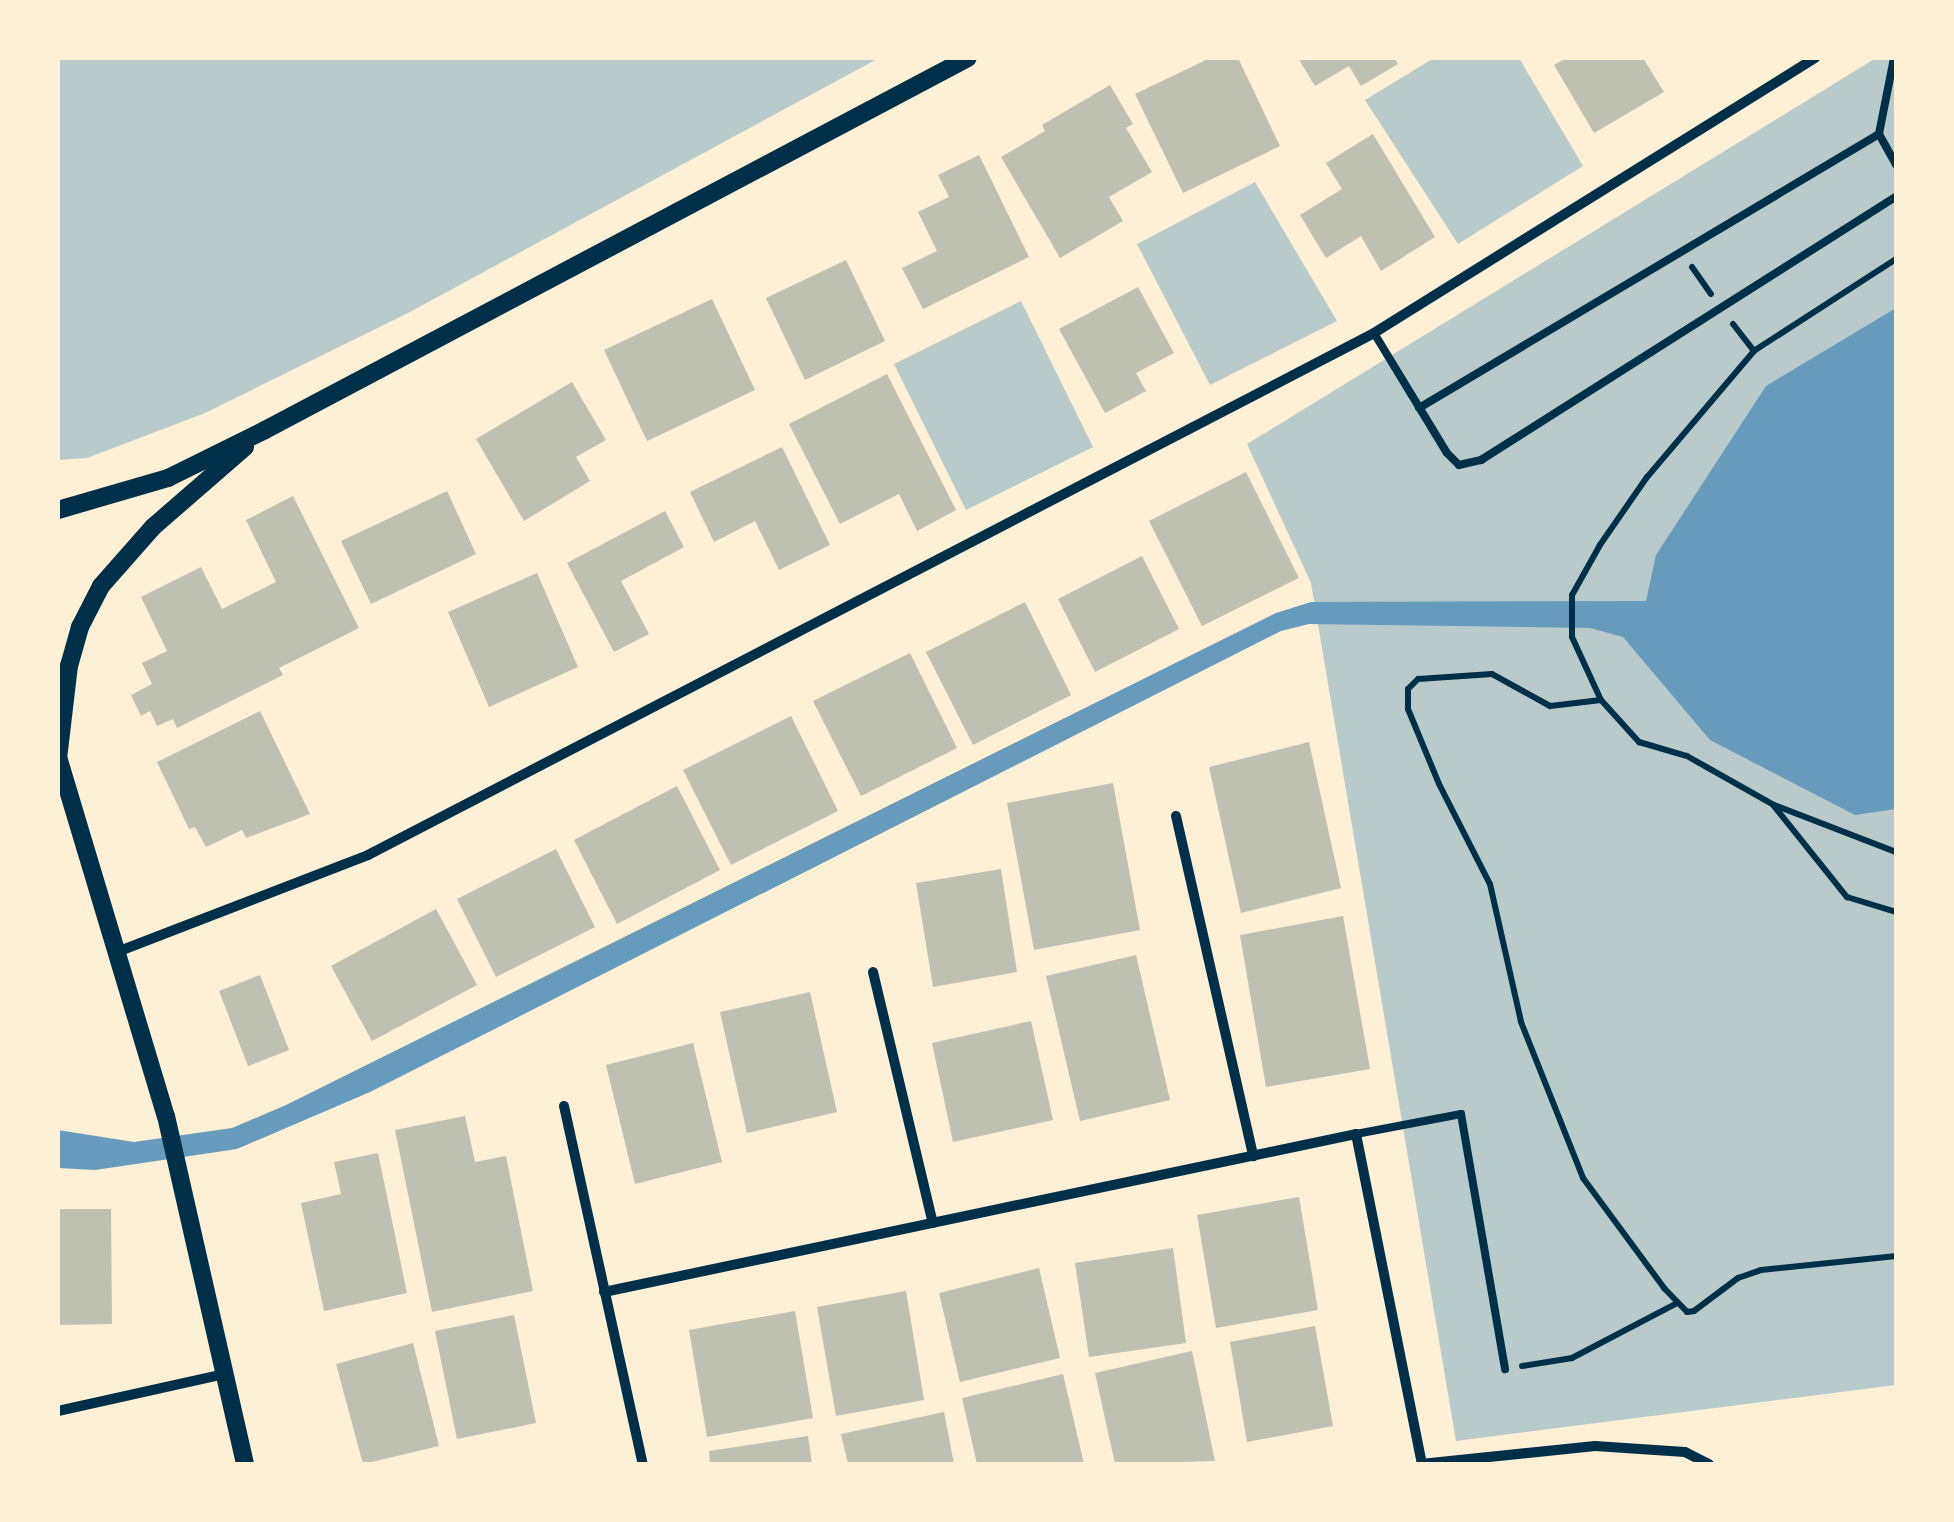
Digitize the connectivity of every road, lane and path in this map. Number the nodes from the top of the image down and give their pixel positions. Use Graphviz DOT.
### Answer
graph roads {
  1 [pos="968,58"];
  2 [pos="1816,58"];
  3 [pos="1894,58"];
  4 [pos="1879,134"];
  5 [pos="1896,165"];
  6 [pos="1896,197"];
  7 [pos="1896,259"];
  8 [pos="1374,333"];
  9 [pos="1419,408"];
  10 [pos="264,430"];
  11 [pos="58,510"];
  12 [pos="1601,700"];
  13 [pos="58,758"];
  14 [pos="1774,805"];
  15 [pos="1176,816"];
  16 [pos="1896,852"];
  17 [pos="1896,912"];
  18 [pos="116,952"];
  19 [pos="873,972"];
  20 [pos="564,1106"];
  21 [pos="1356,1134"];
  22 [pos="1253,1156"];
  23 [pos="933,1223"];
  24 [pos="1896,1256"];
  25 [pos="604,1292"];
  26 [pos="1677,1303"];
  27 [pos="1505,1368"];
  28 [pos="224,1374"];
  29 [pos="58,1411"];
  30 [pos="244,1464"];
  31 [pos="643,1464"];
  32 [pos="1422,1464"];
  33 [pos="1710,1464"];
  1 -- 10 [label="street"];
  2 -- 8 [label="street"];
  3 -- 4 [label="lane"];
  4 -- 5 [label="lane"];
  4 -- 9 [label="lane"];
  6 -- 9 [label="lane"];
  7 -- 12 [label="path"];
  8 -- 9 [label="lane"];
  8 -- 18 [label="street"];
  10 -- 11 [label="street"];
  10 -- 13 [label="street"];
  12 -- 14 [label="path"];
  12 -- 26 [label="path"];
  13 -- 18 [label="street"];
  14 -- 16 [label="path"];
  14 -- 17 [label="path"];
  15 -- 22 [label="street"];
  18 -- 28 [label="street"];
  19 -- 23 [label="street"];
  20 -- 25 [label="street"];
  21 -- 22 [label="street"];
  21 -- 27 [label="lane"];
  21 -- 32 [label="street"];
  22 -- 23 [label="street"];
  23 -- 25 [label="street"];
  24 -- 26 [label="path"];
  25 -- 31 [label="street"];
  26 -- 27 [label="path"];
  28 -- 29 [label="street"];
  28 -- 30 [label="street"];
  32 -- 33 [label="street"];
}
